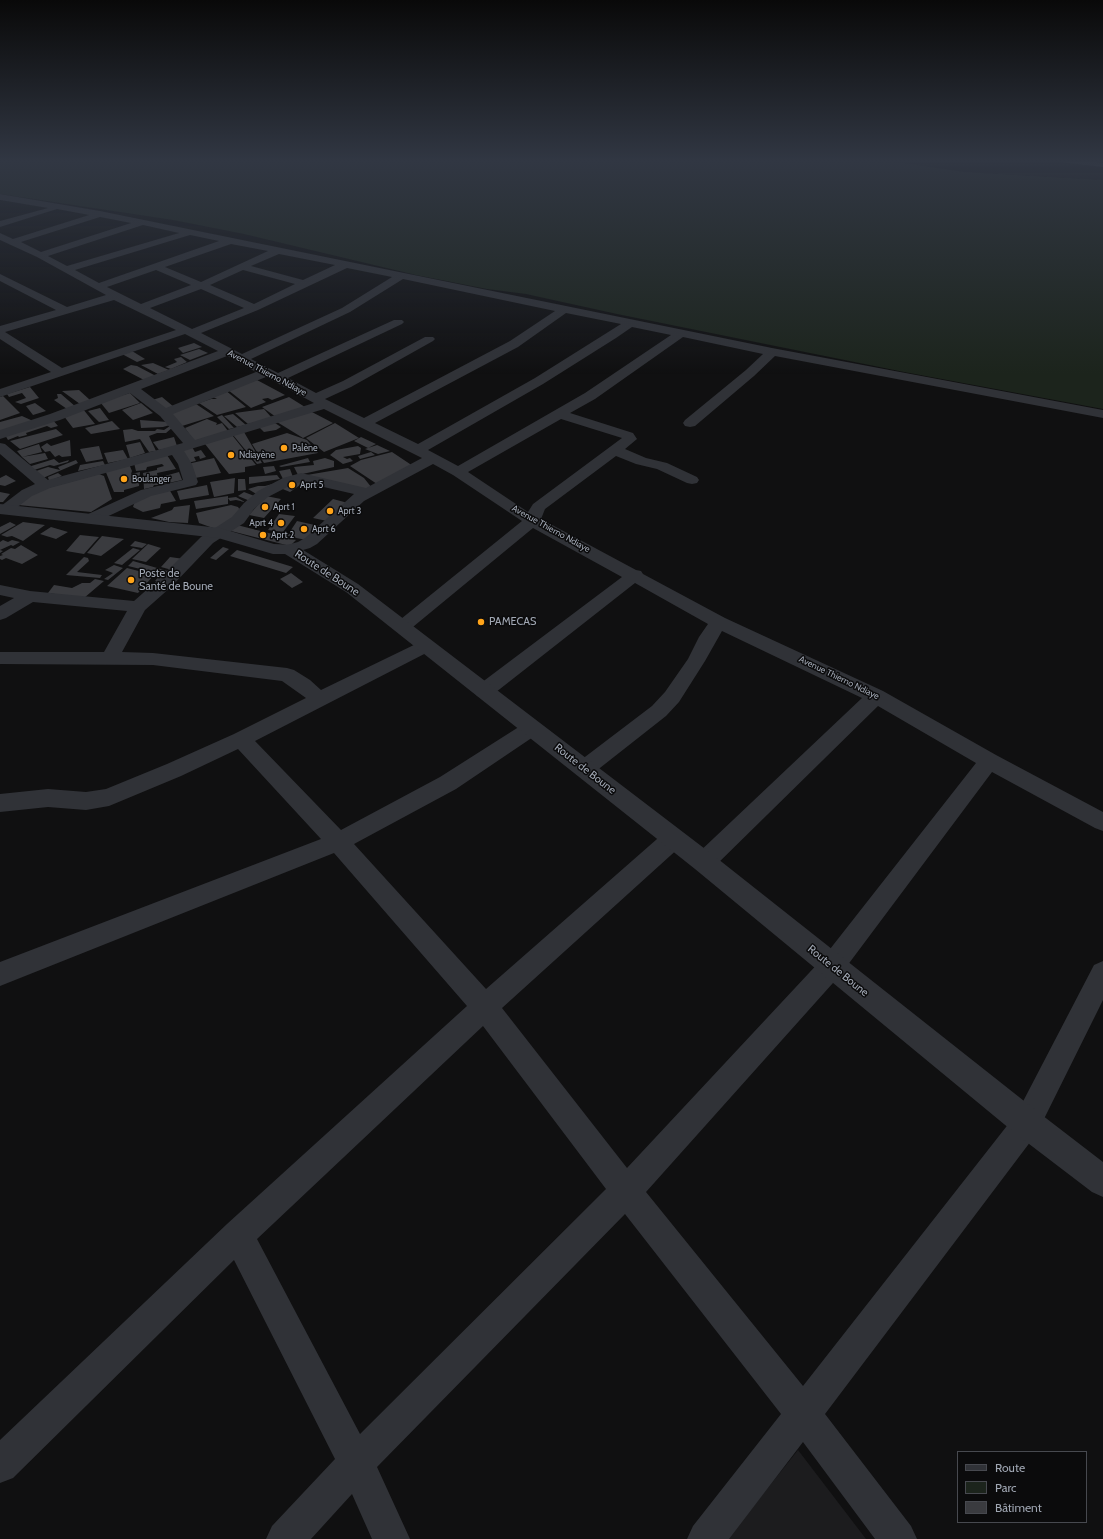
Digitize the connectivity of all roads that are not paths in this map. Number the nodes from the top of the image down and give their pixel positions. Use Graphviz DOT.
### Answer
graph roads {
  1 [pos="46,231"];
  2 [pos="116,231"];
  3 [pos="179,231"];
  4 [pos="190,233"];
  5 [pos="228,241"];
  6 [pos="7,243"];
  7 [pos="277,251"];
  8 [pos="40,255"];
  9 [pos="344,265"];
  10 [pos="157,267"];
  11 [pos="242,267"];
  12 [pos="66,269"];
  13 [pos="0,277"];
  14 [pos="400,277"];
  15 [pos="305,284"];
  16 [pos="202,285"];
  17 [pos="98,287"];
  18 [pos="115,296"];
  19 [pos="141,308"];
  20 [pos="254,308"];
  21 [pos="564,310"];
  22 [pos="67,311"];
  23 [pos="398,322"];
  24 [pos="631,322"];
  25 [pos="307,329"];
  26 [pos="189,332"];
  27 [pos="321,334"];
  28 [pos="680,334"];
  29 [pos="1,335"];
  30 [pos="429,339"];
  31 [pos="335,340"];
  32 [pos="349,346"];
  33 [pos="772,352"];
  34 [pos="234,356"];
  35 [pos="61,373"];
  36 [pos="272,375"];
  37 [pos="132,388"];
  38 [pos="0,393"];
  39 [pos="320,401"];
  40 [pos="165,413"];
  41 [pos="560,414"];
  42 [pos="1103,414"];
  43 [pos="365,423"];
  44 [pos="690,423"];
  45 [pos="0,435"];
  46 [pos="192,445"];
  47 [pos="0,447"];
  48 [pos="176,449"];
  49 [pos="418,450"];
  50 [pos="615,450"];
  51 [pos="433,458"];
  52 [pos="458,472"];
  53 [pos="692,480"];
  54 [pos="45,485"];
  55 [pos="367,493"];
  56 [pos="3,509"];
  57 [pos="92,518"];
  58 [pos="532,521"];
  59 [pos="220,533"];
  60 [pos="289,549"];
  61 [pos="635,575"];
  62 [pos="0,590"];
  63 [pos="30,596"];
  64 [pos="138,607"];
  65 [pos="0,614"];
  66 [pos="719,622"];
  67 [pos="402,627"];
  68 [pos="426,646"];
  69 [pos="0,658"];
  70 [pos="110,658"];
  71 [pos="484,691"];
  72 [pos="876,696"];
  73 [pos="319,700"];
  74 [pos="532,728"];
  75 [pos="241,740"];
  76 [pos="989,761"];
  77 [pos="584,769"];
  78 [pos="0,803"];
  79 [pos="1103,822"];
  80 [pos="673,839"];
  81 [pos="338,842"];
  82 [pos="704,862"];
  83 [pos="832,966"];
  84 [pos="1103,972"];
  85 [pos="0,974"];
  86 [pos="485,1007"];
  87 [pos="1027,1123"];
  88 [pos="1103,1181"];
  89 [pos="626,1191"];
  90 [pos="238,1235"];
  91 [pos="803,1414"];
  92 [pos="356,1463"];
  93 [pos="0,1464"];
  94 [pos="285,1539"];
  95 [pos="391,1539"];
  96 [pos="706,1539"];
  97 [pos="898,1539"];
  1 -- 6 [label="street"];
  2 -- 8 [label="street"];
  3 -- 4 [label="street"];
  4 -- 5 [label="street"];
  4 -- 12 [label="street"];
  5 -- 7 [label="street"];
  5 -- 10 [label="street"];
  6 -- 8 [label="street, Avenue Thierno Ndiaye"];
  7 -- 9 [label="street"];
  7 -- 11 [label="street"];
  8 -- 12 [label="street, Avenue Thierno Ndiaye"];
  9 -- 14 [label="street"];
  9 -- 15 [label="street"];
  10 -- 16 [label="street"];
  10 -- 17 [label="street"];
  11 -- 15 [label="street"];
  11 -- 16 [label="street"];
  12 -- 17 [label="street, Avenue Thierno Ndiaye"];
  13 -- 22 [label="street"];
  14 -- 21 [label="street"];
  14 -- 25 [label="street"];
  15 -- 20 [label="street"];
  16 -- 19 [label="street"];
  16 -- 20 [label="street"];
  17 -- 18 [label="street, Avenue Thierno Ndiaye"];
  18 -- 19 [label="street, Avenue Thierno Ndiaye"];
  18 -- 22 [label="street"];
  19 -- 26 [label="street, Avenue Thierno Ndiaye"];
  20 -- 26 [label="street"];
  21 -- 24 [label="street"];
  21 -- 43 [label="street"];
  22 -- 29 [label="street"];
  23 -- 32 [label="street"];
  24 -- 28 [label="street"];
  24 -- 49 [label="street"];
  25 -- 27 [label="street"];
  25 -- 34 [label="street"];
  26 -- 34 [label="street, Avenue Thierno Ndiaye"];
  26 -- 35 [label="street"];
  28 -- 33 [label="street"];
  28 -- 41 [label="street"];
  29 -- 35 [label="street"];
  30 -- 39 [label="street"];
  31 -- 32 [label="street"];
  32 -- 36 [label="street"];
  33 -- 42 [label="street"];
  33 -- 44 [label="street"];
  34 -- 36 [label="street, Avenue Thierno Ndiaye"];
  34 -- 37 [label="street"];
  35 -- 38 [label="street"];
  36 -- 39 [label="street, Avenue Thierno Ndiaye"];
  36 -- 40 [label="street"];
  37 -- 40 [label="street"];
  37 -- 45 [label="street"];
  39 -- 43 [label="street, Avenue Thierno Ndiaye"];
  39 -- 46 [label="street"];
  40 -- 46 [label="street"];
  41 -- 50 [label="street"];
  41 -- 52 [label="street"];
  43 -- 49 [label="street, Avenue Thierno Ndiaye"];
  46 -- 48 [label="street"];
  47 -- 54 [label="street"];
  48 -- 54 [label="street"];
  48 -- 57 [label="street"];
  49 -- 51 [label="street, Avenue Thierno Ndiaye"];
  50 -- 53 [label="street"];
  50 -- 58 [label="street"];
  51 -- 52 [label="street, Avenue Thierno Ndiaye"];
  51 -- 55 [label="street"];
  52 -- 58 [label="street, Avenue Thierno Ndiaye"];
  54 -- 56 [label="street"];
  55 -- 59 [label="street"];
  55 -- 60 [label="street"];
  56 -- 57 [label="street, Route de Boune"];
  57 -- 59 [label="street, Route de Boune"];
  58 -- 61 [label="street, Avenue Thierno Ndiaye"];
  58 -- 67 [label="street"];
  59 -- 60 [label="street, Route de Boune"];
  59 -- 64 [label="street"];
  60 -- 67 [label="street, Route de Boune"];
  61 -- 66 [label="street, Avenue Thierno Ndiaye"];
  61 -- 71 [label="street"];
  62 -- 63 [label="street"];
  63 -- 64 [label="street"];
  63 -- 65 [label="street"];
  64 -- 70 [label="street"];
  66 -- 72 [label="street, Avenue Thierno Ndiaye"];
  66 -- 77 [label="street"];
  67 -- 68 [label="street, Route de Boune"];
  68 -- 71 [label="street, Route de Boune"];
  68 -- 73 [label="street"];
  69 -- 70 [label="street"];
  70 -- 73 [label="street"];
  71 -- 74 [label="street, Route de Boune"];
  72 -- 76 [label="street, Avenue Thierno Ndiaye"];
  72 -- 82 [label="street"];
  73 -- 75 [label="street"];
  74 -- 77 [label="street, Route de Boune"];
  74 -- 81 [label="street"];
  75 -- 78 [label="street"];
  75 -- 81 [label="street"];
  76 -- 79 [label="street, Avenue Thierno Ndiaye"];
  76 -- 83 [label="street"];
  77 -- 80 [label="street, Route de Boune"];
  80 -- 82 [label="street, Route de Boune"];
  80 -- 86 [label="street"];
  81 -- 85 [label="street"];
  81 -- 86 [label="street"];
  82 -- 83 [label="street, Route de Boune"];
  83 -- 87 [label="street, Route de Boune"];
  83 -- 89 [label="street"];
  84 -- 87 [label="street"];
  86 -- 89 [label="street"];
  86 -- 90 [label="street"];
  87 -- 88 [label="street, Route de Boune"];
  87 -- 91 [label="street"];
  89 -- 91 [label="street"];
  89 -- 92 [label="street"];
  90 -- 92 [label="street"];
  90 -- 93 [label="street"];
  91 -- 96 [label="street"];
  91 -- 97 [label="street"];
  92 -- 94 [label="street"];
  92 -- 95 [label="street"];
}
